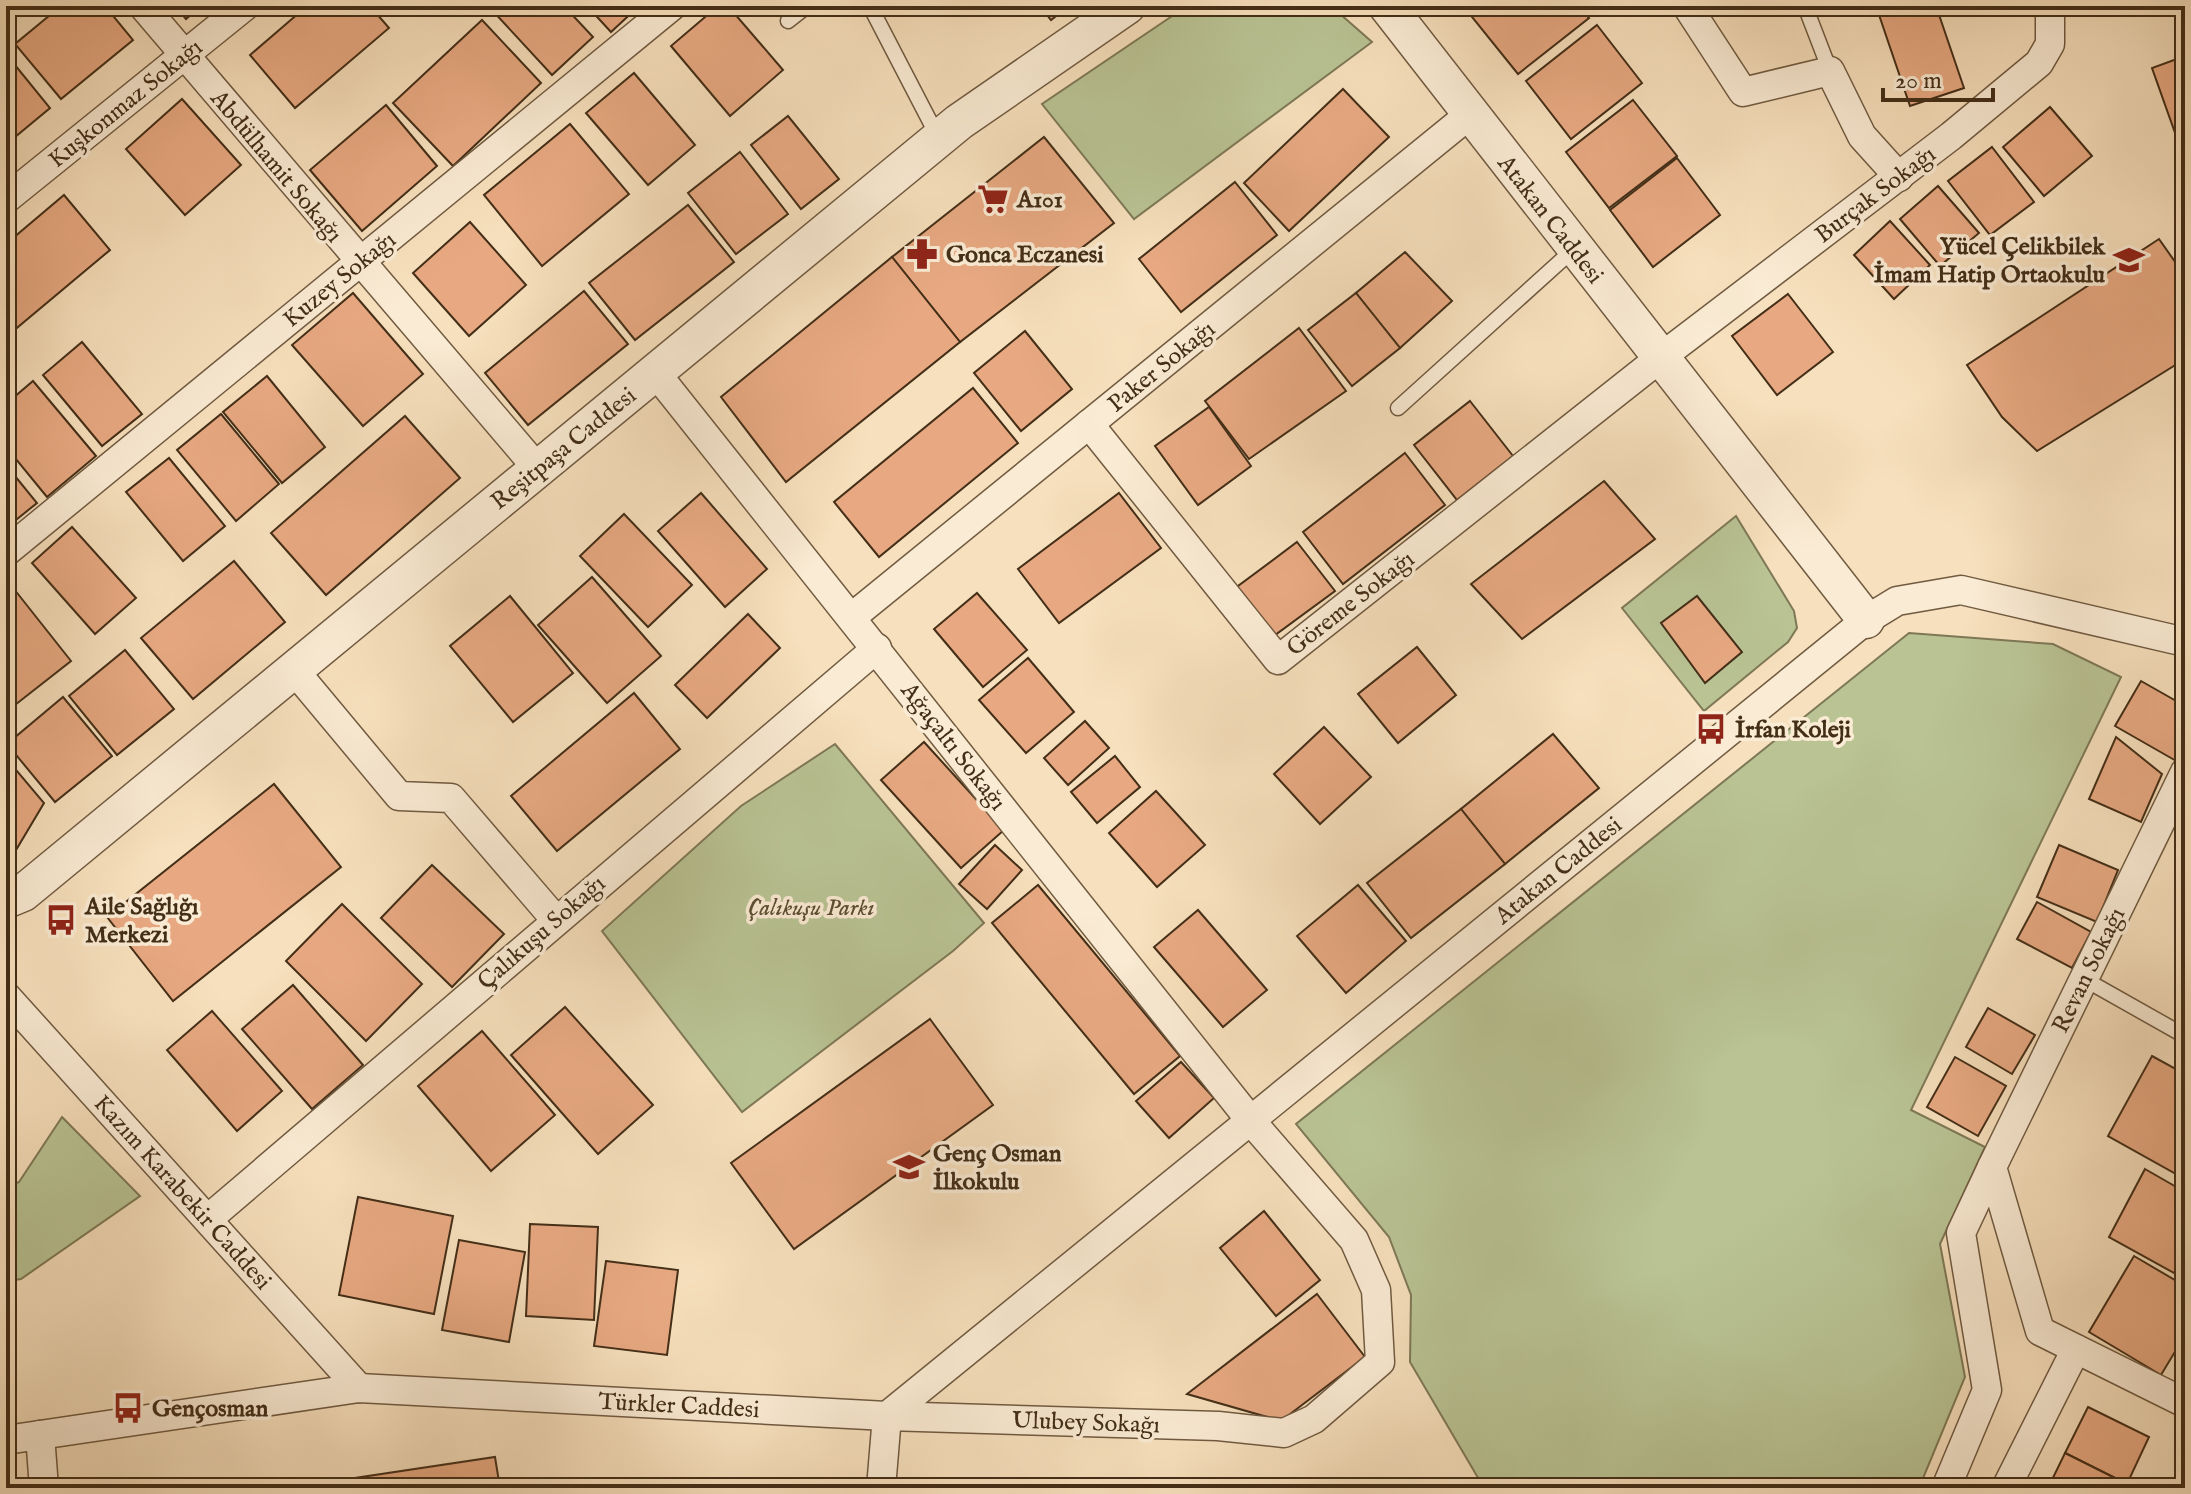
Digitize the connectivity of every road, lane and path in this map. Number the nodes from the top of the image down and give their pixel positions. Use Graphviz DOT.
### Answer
graph roads {
  1 [pos="143,6"];
  2 [pos="245,6"];
  3 [pos="672,6"];
  4 [pos="807,6"];
  5 [pos="870,6"];
  6 [pos="1127,6"];
  7 [pos="1372,6"];
  8 [pos="1387,6"];
  9 [pos="1687,6"];
  10 [pos="1805,6"];
  11 [pos="2050,6"];
  12 [pos="788,21"];
  13 [pos="1425,53"];
  14 [pos="184,55"];
  15 [pos="1830,71"];
  16 [pos="1469,115"];
  17 [pos="939,138"];
  18 [pos="1899,177"];
  19 [pos="6,199"];
  20 [pos="1574,248"];
  21 [pos="359,263"];
  22 [pos="1660,358"];
  23 [pos="655,372"];
  24 [pos="1398,408"];
  25 [pos="1089,424"];
  26 [pos="538,469"];
  27 [pos="6,552"];
  28 [pos="852,617"];
  29 [pos="1866,620"];
  30 [pos="2185,642"];
  31 [pos="877,648"];
  32 [pos="294,670"];
  33 [pos="2185,772"];
  34 [pos="6,900"];
  35 [pos="555,919"];
  36 [pos="2084,979"];
  37 [pos="6,996"];
  38 [pos="2185,1036"];
  39 [pos="1251,1121"];
  40 [pos="1992,1167"];
  41 [pos="208,1219"];
  42 [pos="2076,1349"];
  43 [pos="359,1388"];
  44 [pos="2185,1403"];
  45 [pos="887,1416"];
  46 [pos="1284,1433"];
  47 [pos="40,1435"];
  48 [pos="6,1440"];
  49 [pos="44,1488"];
  50 [pos="881,1488"];
  51 [pos="1946,1488"];
  52 [pos="2006,1488"];
  1 -- 14 [label="street, Abdülhamit Sokağı"];
  2 -- 14 [label="street, Kuşkonmaz Sokağı"];
  3 -- 21 [label="street, Kuzey Sokağı"];
  4 -- 12 [label="lane"];
  5 -- 17 [label="lane"];
  6 -- 17 [label="street, Reşitpaşa Caddesi"];
  7 -- 13 [label="street"];
  8 -- 13 [label="street, Atakan Caddesi"];
  9 -- 15 [label="street"];
  10 -- 15 [label="lane"];
  11 -- 18 [label="street, Burçak Sokağı"];
  13 -- 16 [label="street, Atakan Caddesi"];
  14 -- 19 [label="street, Kuşkonmaz Sokağı"];
  14 -- 21 [label="street, Abdülhamit Sokağı"];
  15 -- 18 [label="street"];
  16 -- 20 [label="street, Atakan Caddesi"];
  16 -- 25 [label="street, Paker Sokağı"];
  17 -- 23 [label="street, Reşitpaşa Caddesi"];
  18 -- 22 [label="street, Burçak Sokağı"];
  20 -- 22 [label="street, Atakan Caddesi"];
  20 -- 24 [label="lane"];
  21 -- 26 [label="street, Abdülhamit Sokağı"];
  21 -- 27 [label="street, Kuzey Sokağı"];
  22 -- 25 [label="street, Göreme Sokağı"];
  22 -- 29 [label="street, Atakan Caddesi"];
  23 -- 26 [label="street, Reşitpaşa Caddesi"];
  23 -- 28 [label="street, Ağaçaltı Sokağı"];
  25 -- 28 [label="street, Paker Sokağı"];
  26 -- 32 [label="street, Reşitpaşa Caddesi"];
  28 -- 31 [label="street, Ağaçaltı Sokağı"];
  29 -- 30 [label="street, Atakan Caddesi"];
  29 -- 39 [label="street, Atakan Caddesi"];
  31 -- 35 [label="street, Çalıkuşu Sokağı"];
  31 -- 39 [label="street, Ağaçaltı Sokağı"];
  32 -- 34 [label="street, Reşitpaşa Caddesi"];
  32 -- 35 [label="street"];
  33 -- 36 [label="street, Revan Sokağı"];
  35 -- 41 [label="street, Çalıkuşu Sokağı"];
  36 -- 38 [label="lane"];
  36 -- 40 [label="street, Revan Sokağı"];
  37 -- 41 [label="street, Kazım Karabekir Caddesi"];
  39 -- 45 [label="street"];
  39 -- 46 [label="street, Ağaçaltı Sokağı"];
  40 -- 42 [label="street"];
  40 -- 51 [label="street, Revan Sokağı"];
  41 -- 43 [label="street, Kazım Karabekir Caddesi"];
  42 -- 44 [label="street"];
  42 -- 52 [label="street"];
  43 -- 45 [label="street, Türkler Caddesi"];
  43 -- 47 [label="street, Türkler Caddesi"];
  45 -- 46 [label="street, Ulubey Sokağı"];
  45 -- 50 [label="street"];
  47 -- 48 [label="street, Türkler Caddesi"];
  47 -- 49 [label="street"];
}
